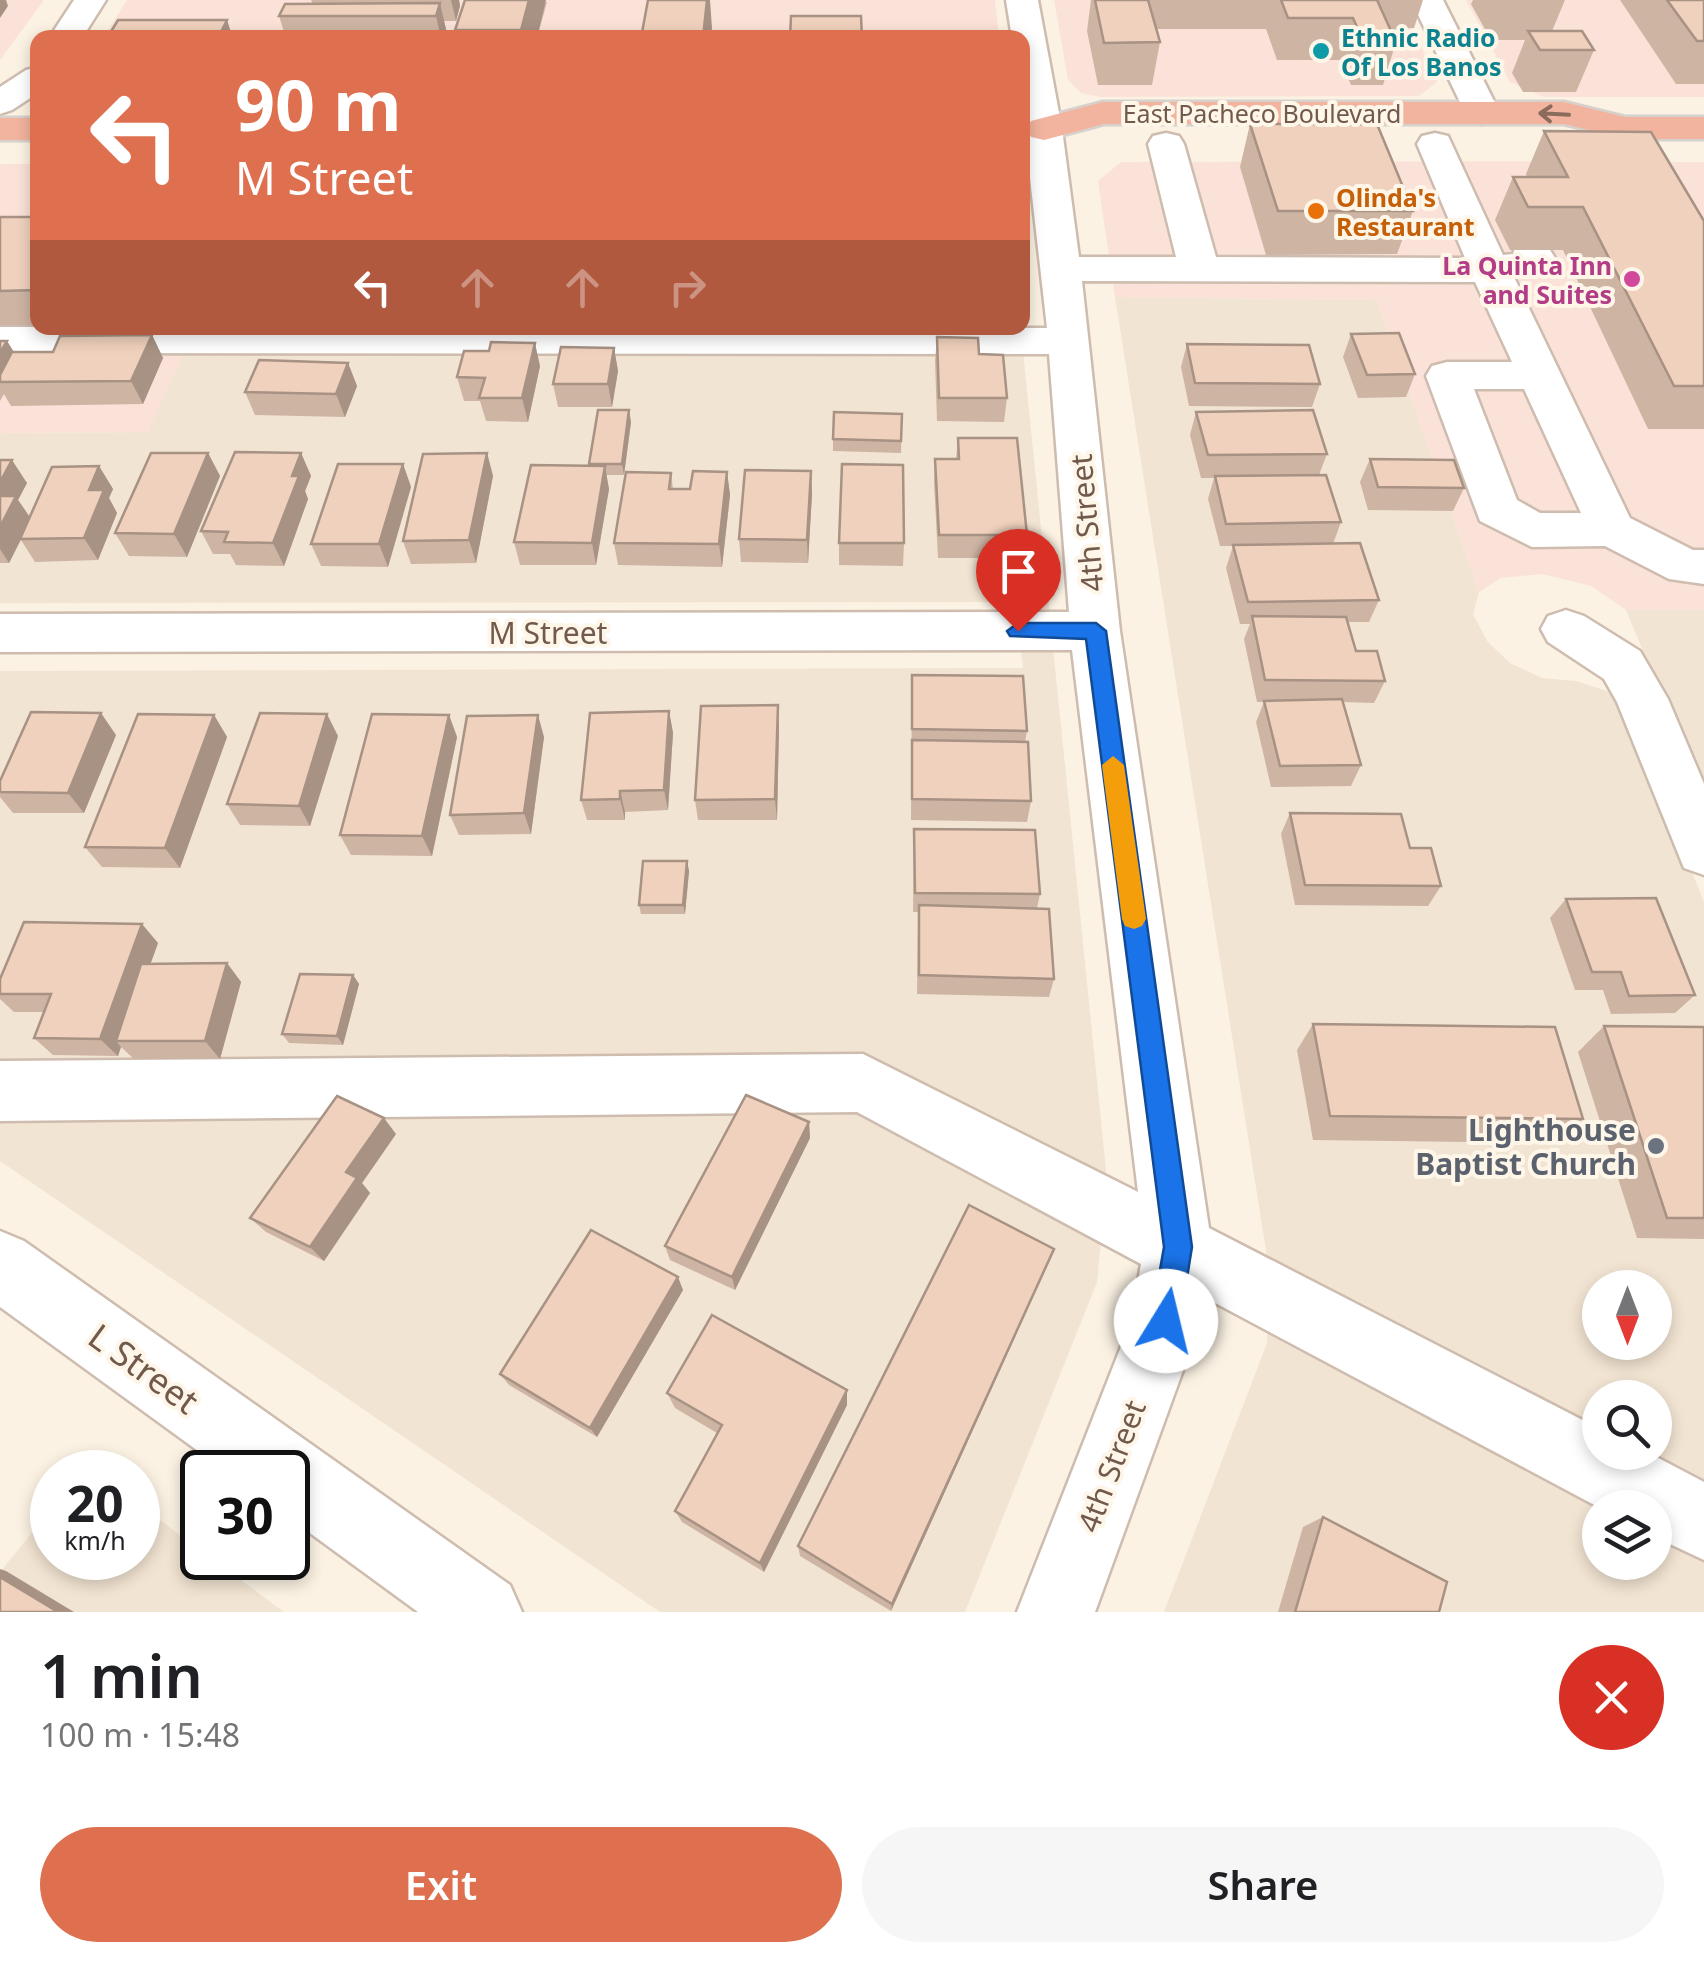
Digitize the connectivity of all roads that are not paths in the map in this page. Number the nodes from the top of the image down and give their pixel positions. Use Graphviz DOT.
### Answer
graph roads {
  1 [pos="90,0"];
  2 [pos="1022,0"];
  3 [pos="1427,0"];
  4 [pos="70,30"];
  5 [pos="1025,30"];
  6 [pos="30,63"];
  7 [pos="0,64"];
  8 [pos="30,83"];
  9 [pos="1030,94"];
  10 [pos="0,103"];
  11 [pos="1625,128"];
  12 [pos="1704,128"];
  13 [pos="0,129"];
  14 [pos="30,129"];
  15 [pos="1033,129"];
  16 [pos="1488,129"];
  17 [pos="1166,144"];
  18 [pos="1278,144"];
  19 [pos="1435,144"];
  20 [pos="1644,161"];
  21 [pos="1531,250"];
  22 [pos="1060,269"];
  23 [pos="1199,269"];
  24 [pos="1490,270"];
  25 [pos="0,340"];
  26 [pos="1070,342"];
  27 [pos="1541,375"];
  28 [pos="1612,529"];
  29 [pos="1704,567"];
  30 [pos="1566,629"];
  31 [pos="1096,631"];
  32 [pos="1,635"];
  33 [pos="1704,851"];
  34 [pos="0,1091"];
  35 [pos="1178,1247"];
  36 [pos="0,1265"];
  37 [pos="1704,1522"];
  38 [pos="483,1612"];
  39 [pos="1056,1612"];
  1 -- 4 [label="street"];
  2 -- 5 [label="street, 4th Street"];
  3 -- 16 [label="street"];
  6 -- 7 [label="street"];
  8 -- 10 [label="street"];
  9 -- 15 [label="street, 4th Street"];
  11 -- 12 [label="highway"];
  11 -- 16 [label="highway"];
  11 -- 20 [label="street"];
  13 -- 14 [label="highway"];
  15 -- 16 [label="highway, East Pacheco Boulevard"];
  15 -- 17 [label="highway, East Pacheco Boulevard"];
  15 -- 22 [label="street, 4th Street"];
  16 -- 18 [label="highway"];
  16 -- 19 [label="highway, East Pacheco Boulevard"];
  17 -- 18 [label="highway, East Pacheco Boulevard"];
  17 -- 23 [label="street"];
  18 -- 19 [label="highway, East Pacheco Boulevard"];
  19 -- 24 [label="street"];
  21 -- 24 [label="street"];
  22 -- 23 [label="street"];
  22 -- 26 [label="street, 4th Street"];
  23 -- 24 [label="street"];
  24 -- 27 [label="street"];
  25 -- 26 [label="street"];
  26 -- 31 [label="street, 4th Street"];
  27 -- 28 [label="street"];
  27 -- 28 [label="street"];
  28 -- 29 [label="street"];
  30 -- 33 [label="street"];
  31 -- 32 [label="street, M Street"];
  31 -- 35 [label="street, 4th Street"];
  34 -- 35 [label="street"];
  35 -- 37 [label="street"];
  35 -- 39 [label="street, 4th Street"];
  36 -- 38 [label="street, L Street"];
}
